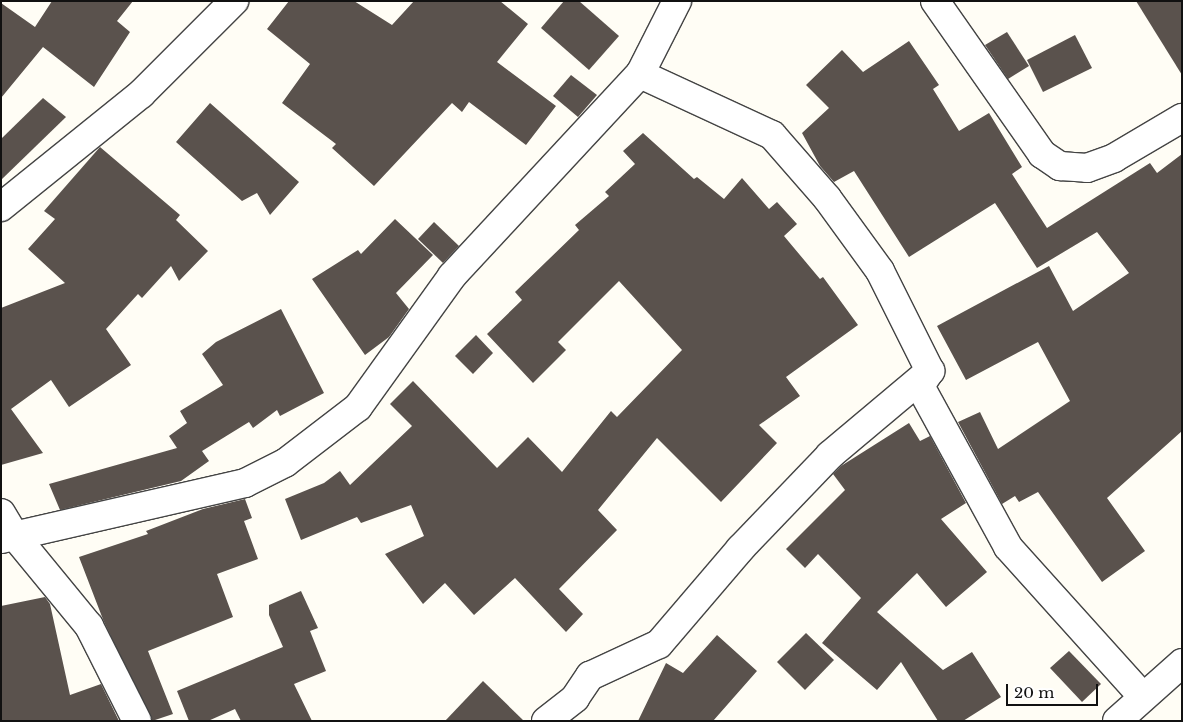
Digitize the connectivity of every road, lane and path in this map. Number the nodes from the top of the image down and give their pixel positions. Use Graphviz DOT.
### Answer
graph roads {
  1 [pos="234,1"];
  2 [pos="677,1"];
  3 [pos="935,1"];
  4 [pos="640,74"];
  5 [pos="1182,118"];
  6 [pos="1,207"];
  7 [pos="930,371"];
  8 [pos="1,513"];
  9 [pos="8,538"];
  10 [pos="1182,663"];
  11 [pos="1142,696"];
  12 [pos="136,721"];
  13 [pos="546,721"];
  14 [pos="1117,721"];
  1 -- 6 [label="street"];
  2 -- 4 [label="street"];
  3 -- 5 [label="street"];
  4 -- 7 [label="street"];
  4 -- 9 [label="street"];
  7 -- 11 [label="street"];
  7 -- 13 [label="street"];
  8 -- 9 [label="street"];
  9 -- 12 [label="street"];
  10 -- 11 [label="street"];
  11 -- 14 [label="street"];
}
